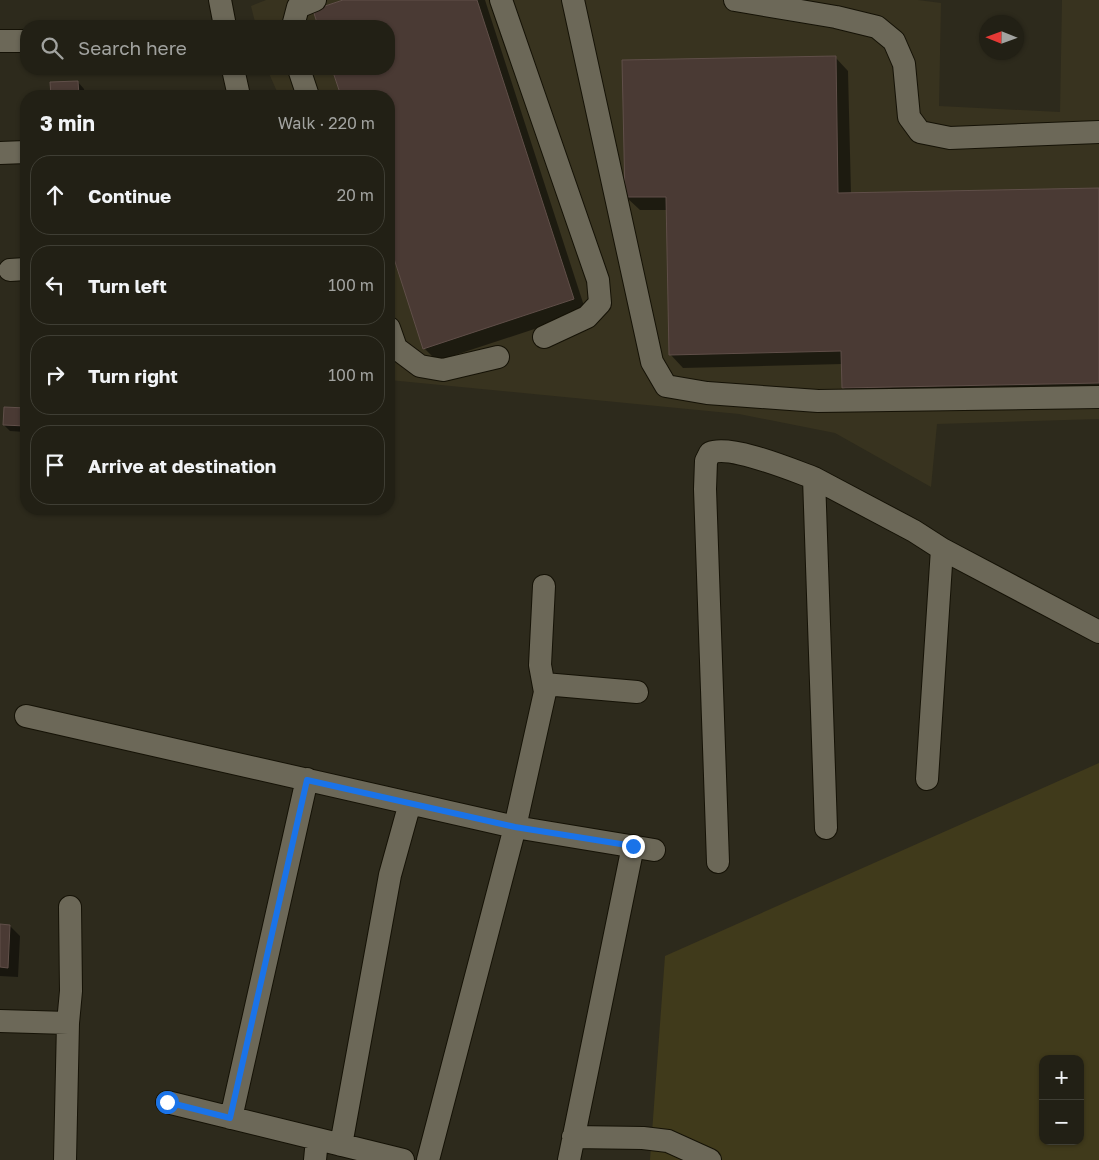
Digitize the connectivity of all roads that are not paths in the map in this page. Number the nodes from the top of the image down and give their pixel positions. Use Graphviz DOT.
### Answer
graph roads {
  1 [pos="220,0"];
  2 [pos="315,0"];
  3 [pos="501,0"];
  4 [pos="573,0"];
  5 [pos="735,0"];
  6 [pos="224,20"];
  7 [pos="294,20"];
  8 [pos="20,40"];
  9 [pos="0,41"];
  10 [pos="234,75"];
  11 [pos="301,75"];
  12 [pos="238,90"];
  13 [pos="306,90"];
  14 [pos="1099,132"];
  15 [pos="20,152"];
  16 [pos="0,153"];
  17 [pos="544,337"];
  18 [pos="395,345"];
  19 [pos="498,357"];
  20 [pos="1099,397"];
  21 [pos="814,478"];
  22 [pos="942,548"];
  23 [pos="544,586"];
  24 [pos="1099,632"];
  25 [pos="544,684"];
  26 [pos="637,692"];
  27 [pos="26,716"];
  28 [pos="307,780"];
  29 [pos="927,780"];
  30 [pos="410,803"];
  31 [pos="515,827"];
  32 [pos="826,828"];
  33 [pos="718,862"];
  34 [pos="70,907"];
  35 [pos="0,1021"];
  36 [pos="68,1023"];
  37 [pos="167,1102"];
  38 [pos="230,1118"];
  39 [pos="574,1136"];
  40 [pos="341,1145"];
  41 [pos="316,1149"];
  42 [pos="65,1160"];
  43 [pos="403,1160"];
  44 [pos="428,1160"];
  45 [pos="569,1160"];
  46 [pos="710,1160"];
  1 -- 6 [label="street"];
  2 -- 7 [label="street"];
  3 -- 17 [label="street"];
  4 -- 20 [label="street"];
  5 -- 14 [label="street"];
  8 -- 9 [label="street"];
  10 -- 12 [label="street"];
  11 -- 13 [label="street"];
  15 -- 16 [label="street"];
  18 -- 19 [label="street"];
  21 -- 22 [label="street"];
  21 -- 32 [label="street"];
  21 -- 33 [label="street"];
  22 -- 24 [label="street"];
  22 -- 29 [label="street"];
  23 -- 25 [label="street"];
  25 -- 26 [label="street"];
  25 -- 31 [label="street"];
  27 -- 28 [label="street"];
  28 -- 30 [label="street"];
  28 -- 38 [label="street"];
  30 -- 31 [label="street"];
  30 -- 40 [label="street"];
  31 -- 39 [label="street"];
  31 -- 44 [label="street"];
  34 -- 36 [label="street"];
  35 -- 36 [label="street"];
  36 -- 42 [label="street"];
  37 -- 38 [label="street"];
  38 -- 41 [label="street"];
  39 -- 45 [label="street"];
  39 -- 46 [label="street"];
  40 -- 41 [label="street"];
  40 -- 43 [label="street"];
}
